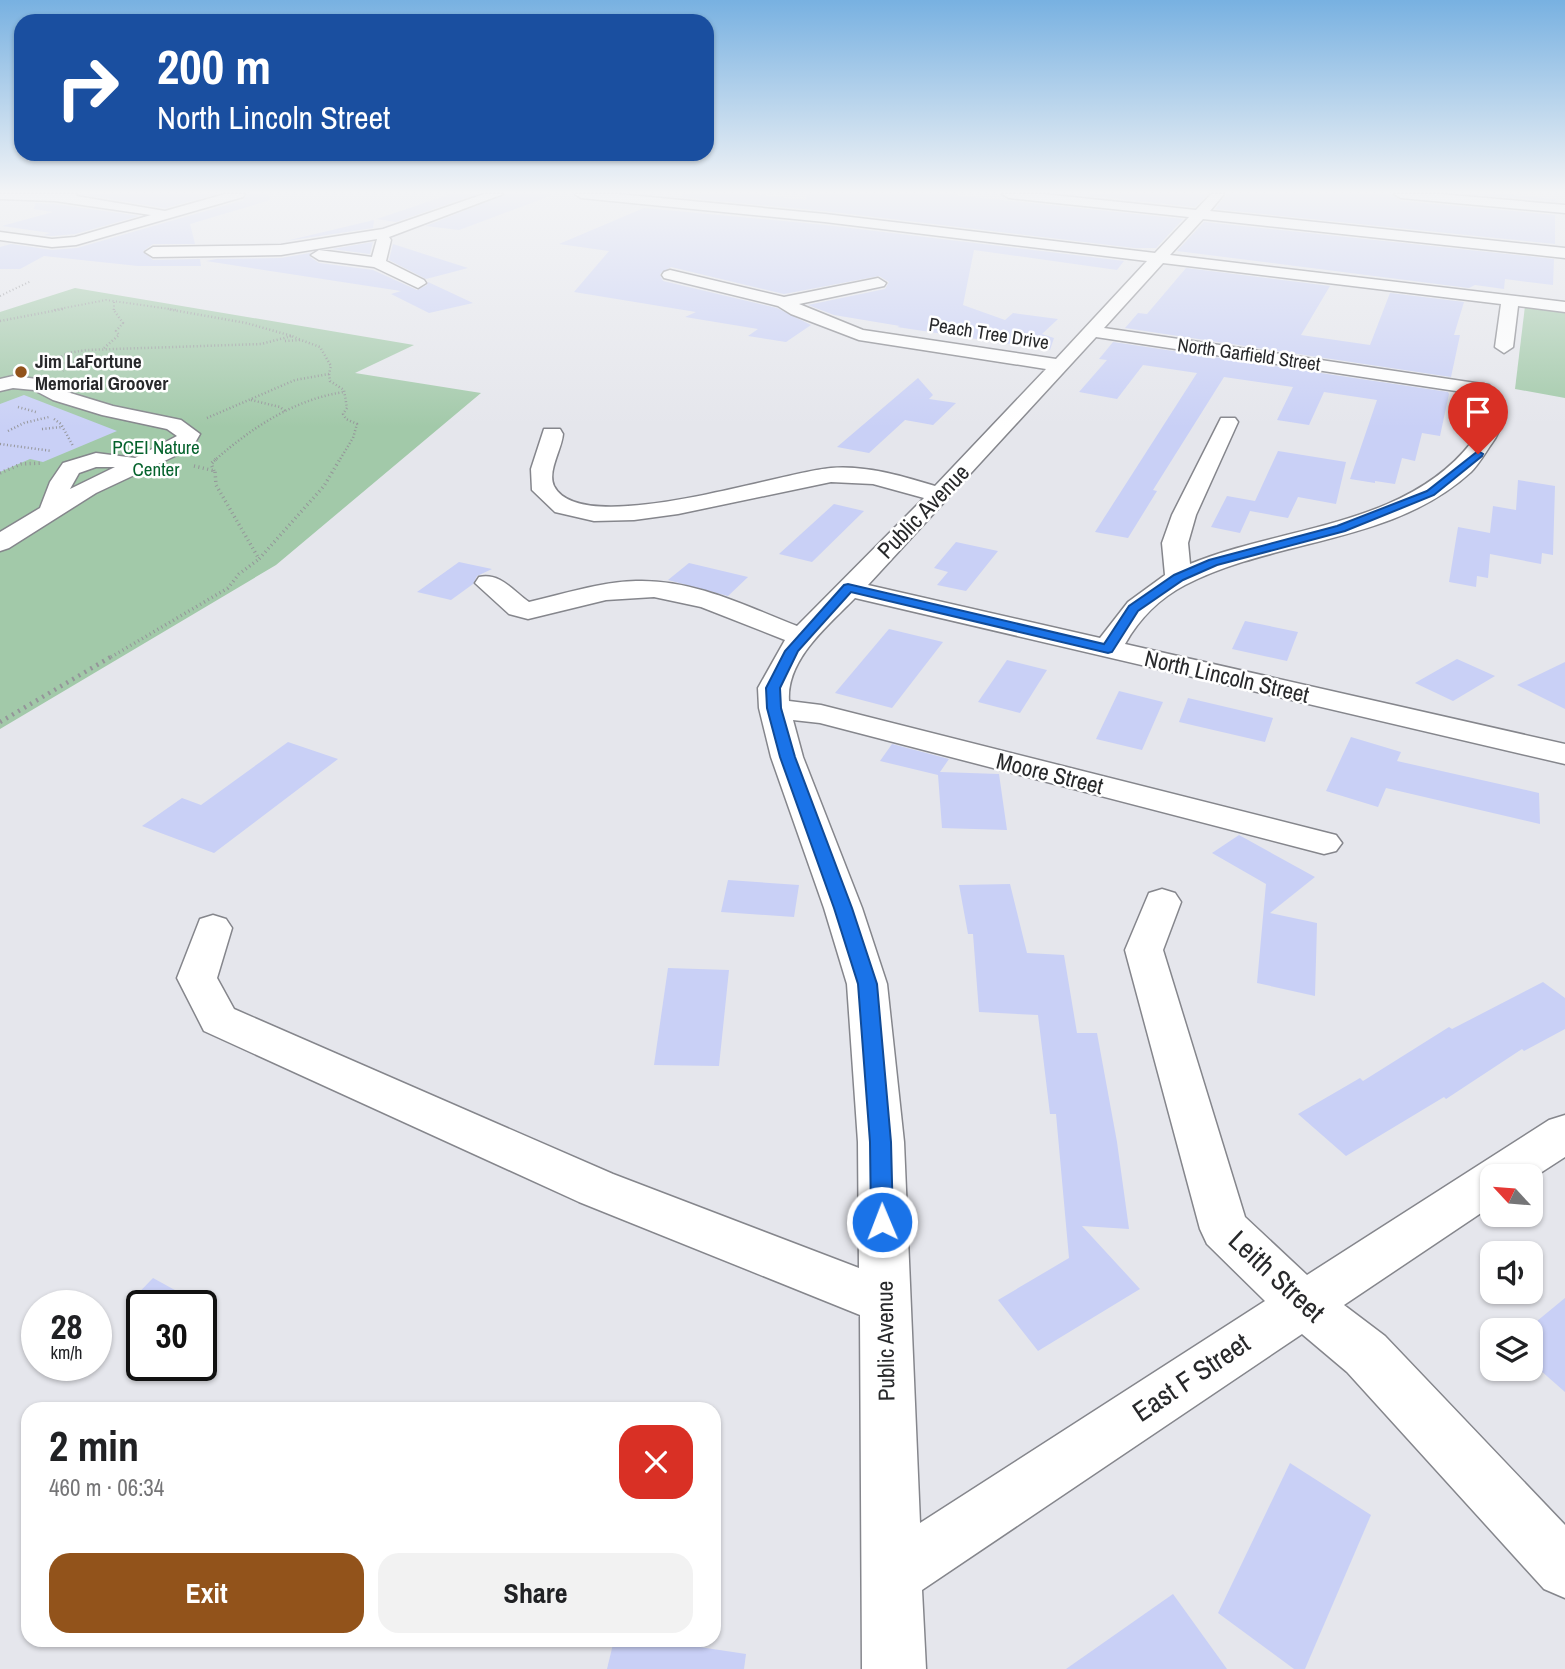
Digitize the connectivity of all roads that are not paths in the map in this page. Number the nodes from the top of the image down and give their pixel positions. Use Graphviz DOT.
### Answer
graph roads {
  1 [pos="396,272"];
  2 [pos="1146,272"];
  3 [pos="1272,272"];
  4 [pos="670,275"];
  5 [pos="418,282"];
  6 [pos="878,283"];
  7 [pos="1510,301"];
  8 [pos="784,302"];
  9 [pos="1565,307"];
  10 [pos="1091,331"];
  11 [pos="1504,347"];
  12 [pos="1060,365"];
  13 [pos="0,385"];
  14 [pos="1228,422"];
  15 [pos="552,434"];
  16 [pos="128,470"];
  17 [pos="940,495"];
  18 [pos="51,510"];
  19 [pos="0,542"];
  20 [pos="1178,577"];
  21 [pos="488,583"];
  22 [pos="848,588"];
  23 [pos="802,637"];
  24 [pos="1108,649"];
  25 [pos="774,708"];
  26 [pos="1565,754"];
  27 [pos="1324,843"];
  28 [pos="1162,902"];
  29 [pos="213,928"];
  30 [pos="1565,1133"];
  31 [pos="1517,1164"];
  32 [pos="1480,1188"];
  33 [pos="884,1301"];
  34 [pos="1302,1303"];
  35 [pos="1565,1569"];
  36 [pos="891,1576"];
  37 [pos="894,1669"];
  1 -- 5 [label="street"];
  2 -- 10 [label="street, Public Avenue"];
  3 -- 7 [label="street"];
  4 -- 8 [label="street, Peach Tree Drive"];
  6 -- 8 [label="street"];
  7 -- 9 [label="street"];
  7 -- 11 [label="street"];
  8 -- 12 [label="street, Peach Tree Drive"];
  10 -- 12 [label="street, Public Avenue"];
  10 -- 20 [label="street, North Garfield Street"];
  12 -- 17 [label="street, Public Avenue"];
  13 -- 16 [label="street"];
  14 -- 20 [label="street"];
  15 -- 17 [label="street"];
  16 -- 18 [label="street"];
  16 -- 18 [label="street"];
  17 -- 22 [label="street, Public Avenue"];
  18 -- 19 [label="street"];
  20 -- 24 [label="street"];
  21 -- 23 [label="street"];
  22 -- 23 [label="street, Public Avenue"];
  22 -- 24 [label="street, North Lincoln Street"];
  23 -- 25 [label="street, Public Avenue"];
  24 -- 26 [label="street, North Lincoln Street"];
  25 -- 27 [label="street, Moore Street"];
  25 -- 33 [label="street, Public Avenue"];
  28 -- 34 [label="street, Leith Street"];
  29 -- 33 [label="street"];
  30 -- 31 [label="street"];
  32 -- 34 [label="street, East F Street"];
  33 -- 36 [label="street, Public Avenue"];
  34 -- 35 [label="street, Leith Street"];
  34 -- 36 [label="street, East F Street"];
  36 -- 37 [label="street, Public Avenue"];
}
